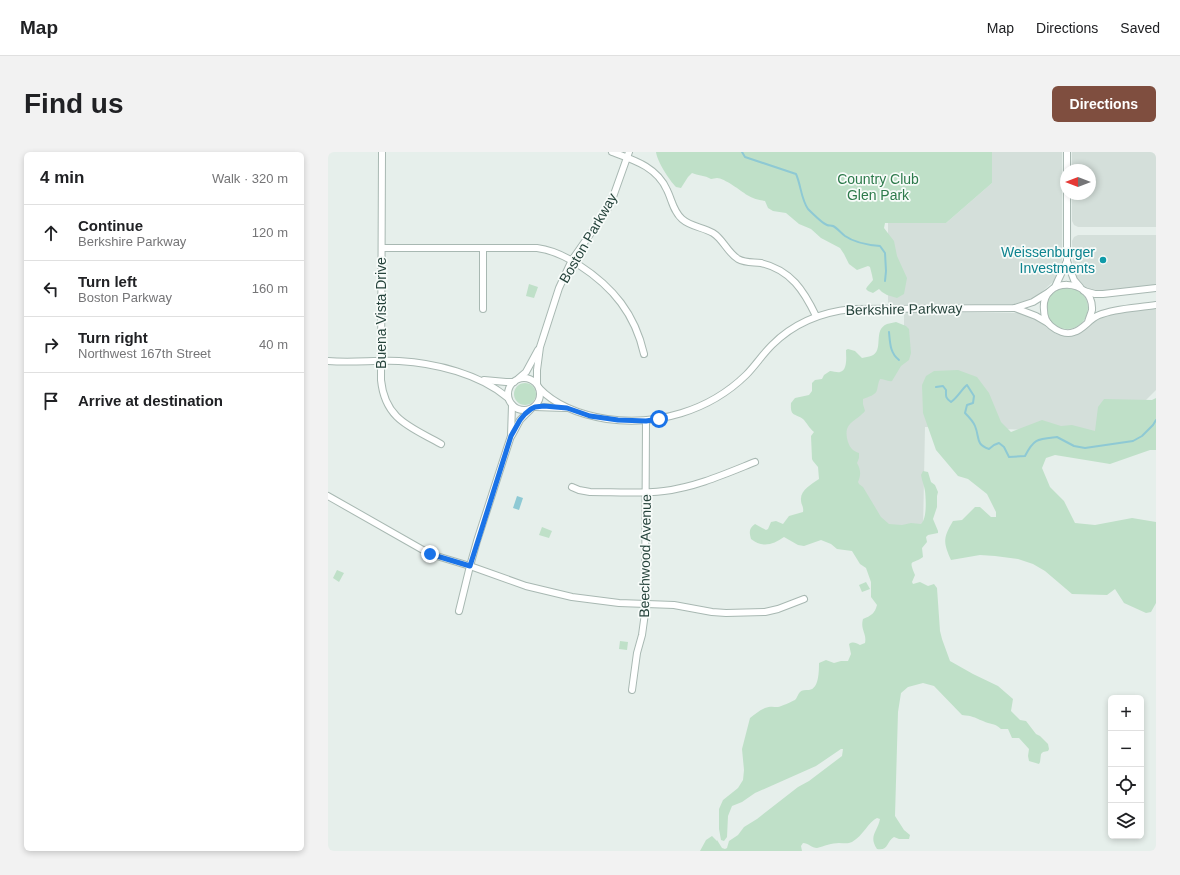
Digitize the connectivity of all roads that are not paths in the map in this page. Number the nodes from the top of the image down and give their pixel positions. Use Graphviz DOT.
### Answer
graph roads {
  1 [pos="382,152"];
  2 [pos="612,152"];
  3 [pos="1067,152"];
  4 [pos="628,155"];
  5 [pos="1067,164"];
  6 [pos="1067,200"];
  7 [pos="382,248"];
  8 [pos="483,248"];
  9 [pos="572,260"];
  10 [pos="1067,260"];
  11 [pos="1055,288"];
  12 [pos="1156,288"];
  13 [pos="1082,289"];
  14 [pos="1049,292"];
  15 [pos="1156,306"];
  16 [pos="1015,308"];
  17 [pos="482,309"];
  18 [pos="816,316"];
  19 [pos="1088,322"];
  20 [pos="1048,323"];
  21 [pos="540,347"];
  22 [pos="644,354"];
  23 [pos="328,361"];
  24 [pos="381,361"];
  25 [pos="479,379"];
  26 [pos="516,380"];
  27 [pos="538,386"];
  28 [pos="508,398"];
  29 [pos="512,405"];
  30 [pos="533,408"];
  31 [pos="567,408"];
  32 [pos="646,421"];
  33 [pos="511,436"];
  34 [pos="441,444"];
  35 [pos="755,462"];
  36 [pos="572,487"];
  37 [pos="646,492"];
  38 [pos="328,496"];
  39 [pos="470,566"];
  40 [pos="804,599"];
  41 [pos="646,604"];
  42 [pos="459,611"];
  43 [pos="632,690"];
  1 -- 7 [label="street, Buena Vista Drive"];
  2 -- 4 [label="street"];
  3 -- 5 [label="street"];
  4 -- 9 [label="street, Boston Parkway"];
  4 -- 18 [label="street"];
  6 -- 10 [label="street"];
  7 -- 8 [label="street"];
  7 -- 24 [label="street, Buena Vista Drive"];
  8 -- 9 [label="street"];
  8 -- 17 [label="street"];
  9 -- 21 [label="street, Boston Parkway"];
  9 -- 22 [label="street"];
  10 -- 11 [label="street"];
  10 -- 13 [label="street"];
  11 -- 13 [label="street"];
  11 -- 14 [label="street"];
  12 -- 13 [label="street"];
  13 -- 19 [label="street"];
  14 -- 16 [label="street, Berkshire Parkway"];
  14 -- 20 [label="street"];
  15 -- 19 [label="street"];
  16 -- 18 [label="street, Berkshire Parkway"];
  16 -- 20 [label="street, Berkshire Parkway"];
  18 -- 32 [label="street, Berkshire Parkway"];
  19 -- 20 [label="street"];
  21 -- 26 [label="street, Boston Parkway"];
  21 -- 27 [label="street, Boston Parkway"];
  23 -- 24 [label="street"];
  24 -- 25 [label="street"];
  24 -- 34 [label="street, Buena Vista Drive"];
  25 -- 26 [label="street"];
  25 -- 28 [label="street"];
  26 -- 27 [label="street"];
  26 -- 28 [label="street"];
  27 -- 30 [label="street"];
  27 -- 31 [label="street, Berkshire Parkway"];
  28 -- 29 [label="street"];
  29 -- 30 [label="street"];
  29 -- 33 [label="street"];
  30 -- 31 [label="street, Berkshire Parkway"];
  30 -- 33 [label="street"];
  31 -- 32 [label="street, Berkshire Parkway"];
  32 -- 37 [label="street, Beechwood Avenue"];
  33 -- 39 [label="street"];
  35 -- 37 [label="street"];
  36 -- 37 [label="street"];
  37 -- 41 [label="street, Beechwood Avenue"];
  38 -- 39 [label="street"];
  39 -- 41 [label="street"];
  39 -- 42 [label="street"];
  40 -- 41 [label="street"];
  41 -- 43 [label="street, Beechwood Avenue"];
}
